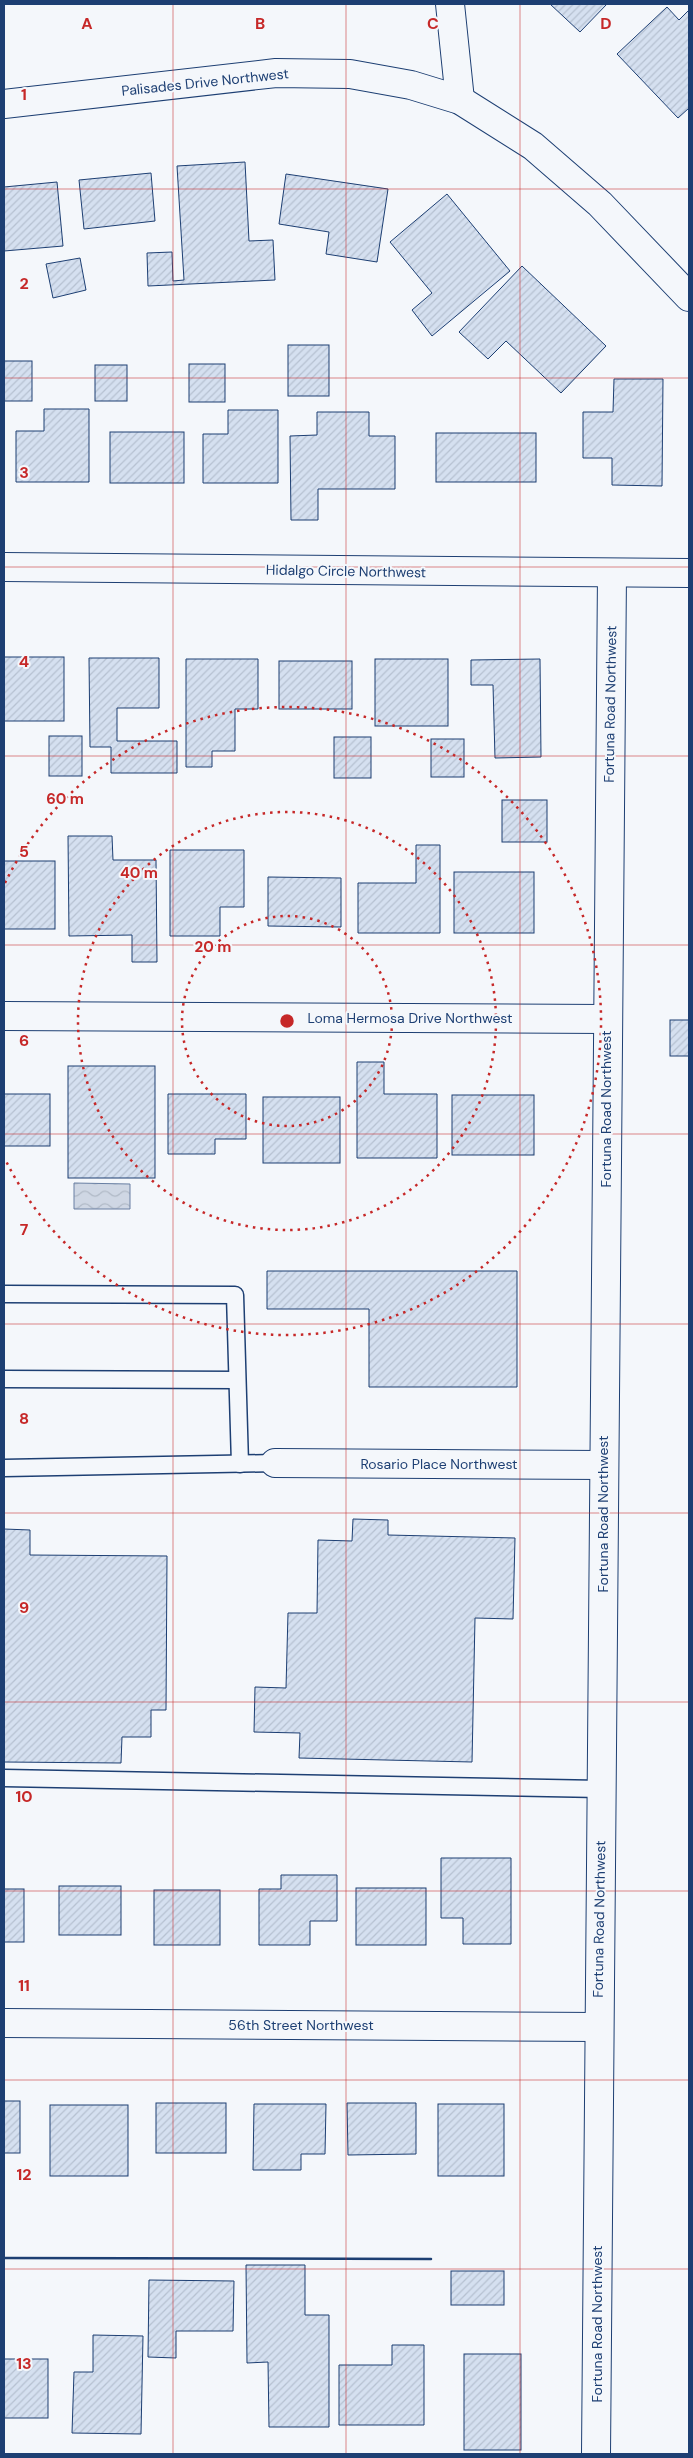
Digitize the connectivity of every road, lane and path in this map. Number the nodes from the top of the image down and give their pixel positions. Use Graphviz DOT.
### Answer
graph roads {
  1 [pos="450,4"];
  2 [pos="460,100"];
  3 [pos="4,104"];
  4 [pos="689,297"];
  5 [pos="4,567"];
  6 [pos="689,573"];
  7 [pos="612,574"];
  8 [pos="4,1016"];
  9 [pos="606,1019"];
  10 [pos="4,1294"];
  11 [pos="4,1379"];
  12 [pos="237,1380"];
  13 [pos="275,1463"];
  14 [pos="240,1464"];
  15 [pos="604,1465"];
  16 [pos="4,1468"];
  17 [pos="4,1778"];
  18 [pos="601,1789"];
  19 [pos="4,2023"];
  20 [pos="598,2027"];
  21 [pos="596,2454"];
  1 -- 2 [label="street"];
  2 -- 3 [label="street, Palisades Drive Northwest"];
  2 -- 4 [label="street, Palisades Drive Northwest"];
  5 -- 7 [label="street, Hidalgo Circle Northwest"];
  6 -- 7 [label="street, Hidalgo Circle Northwest"];
  7 -- 9 [label="street, Fortuna Road Northwest"];
  8 -- 9 [label="street, Loma Hermosa Drive Northwest"];
  9 -- 15 [label="street, Fortuna Road Northwest"];
  10 -- 12 [label="lane"];
  11 -- 12 [label="lane"];
  12 -- 14 [label="lane"];
  13 -- 14 [label="lane"];
  13 -- 15 [label="street, Rosario Place Northwest"];
  14 -- 16 [label="lane"];
  15 -- 18 [label="street, Fortuna Road Northwest"];
  17 -- 18 [label="lane"];
  18 -- 20 [label="street, Fortuna Road Northwest"];
  19 -- 20 [label="street, 56th Street Northwest"];
  20 -- 21 [label="street, Fortuna Road Northwest"];
}
